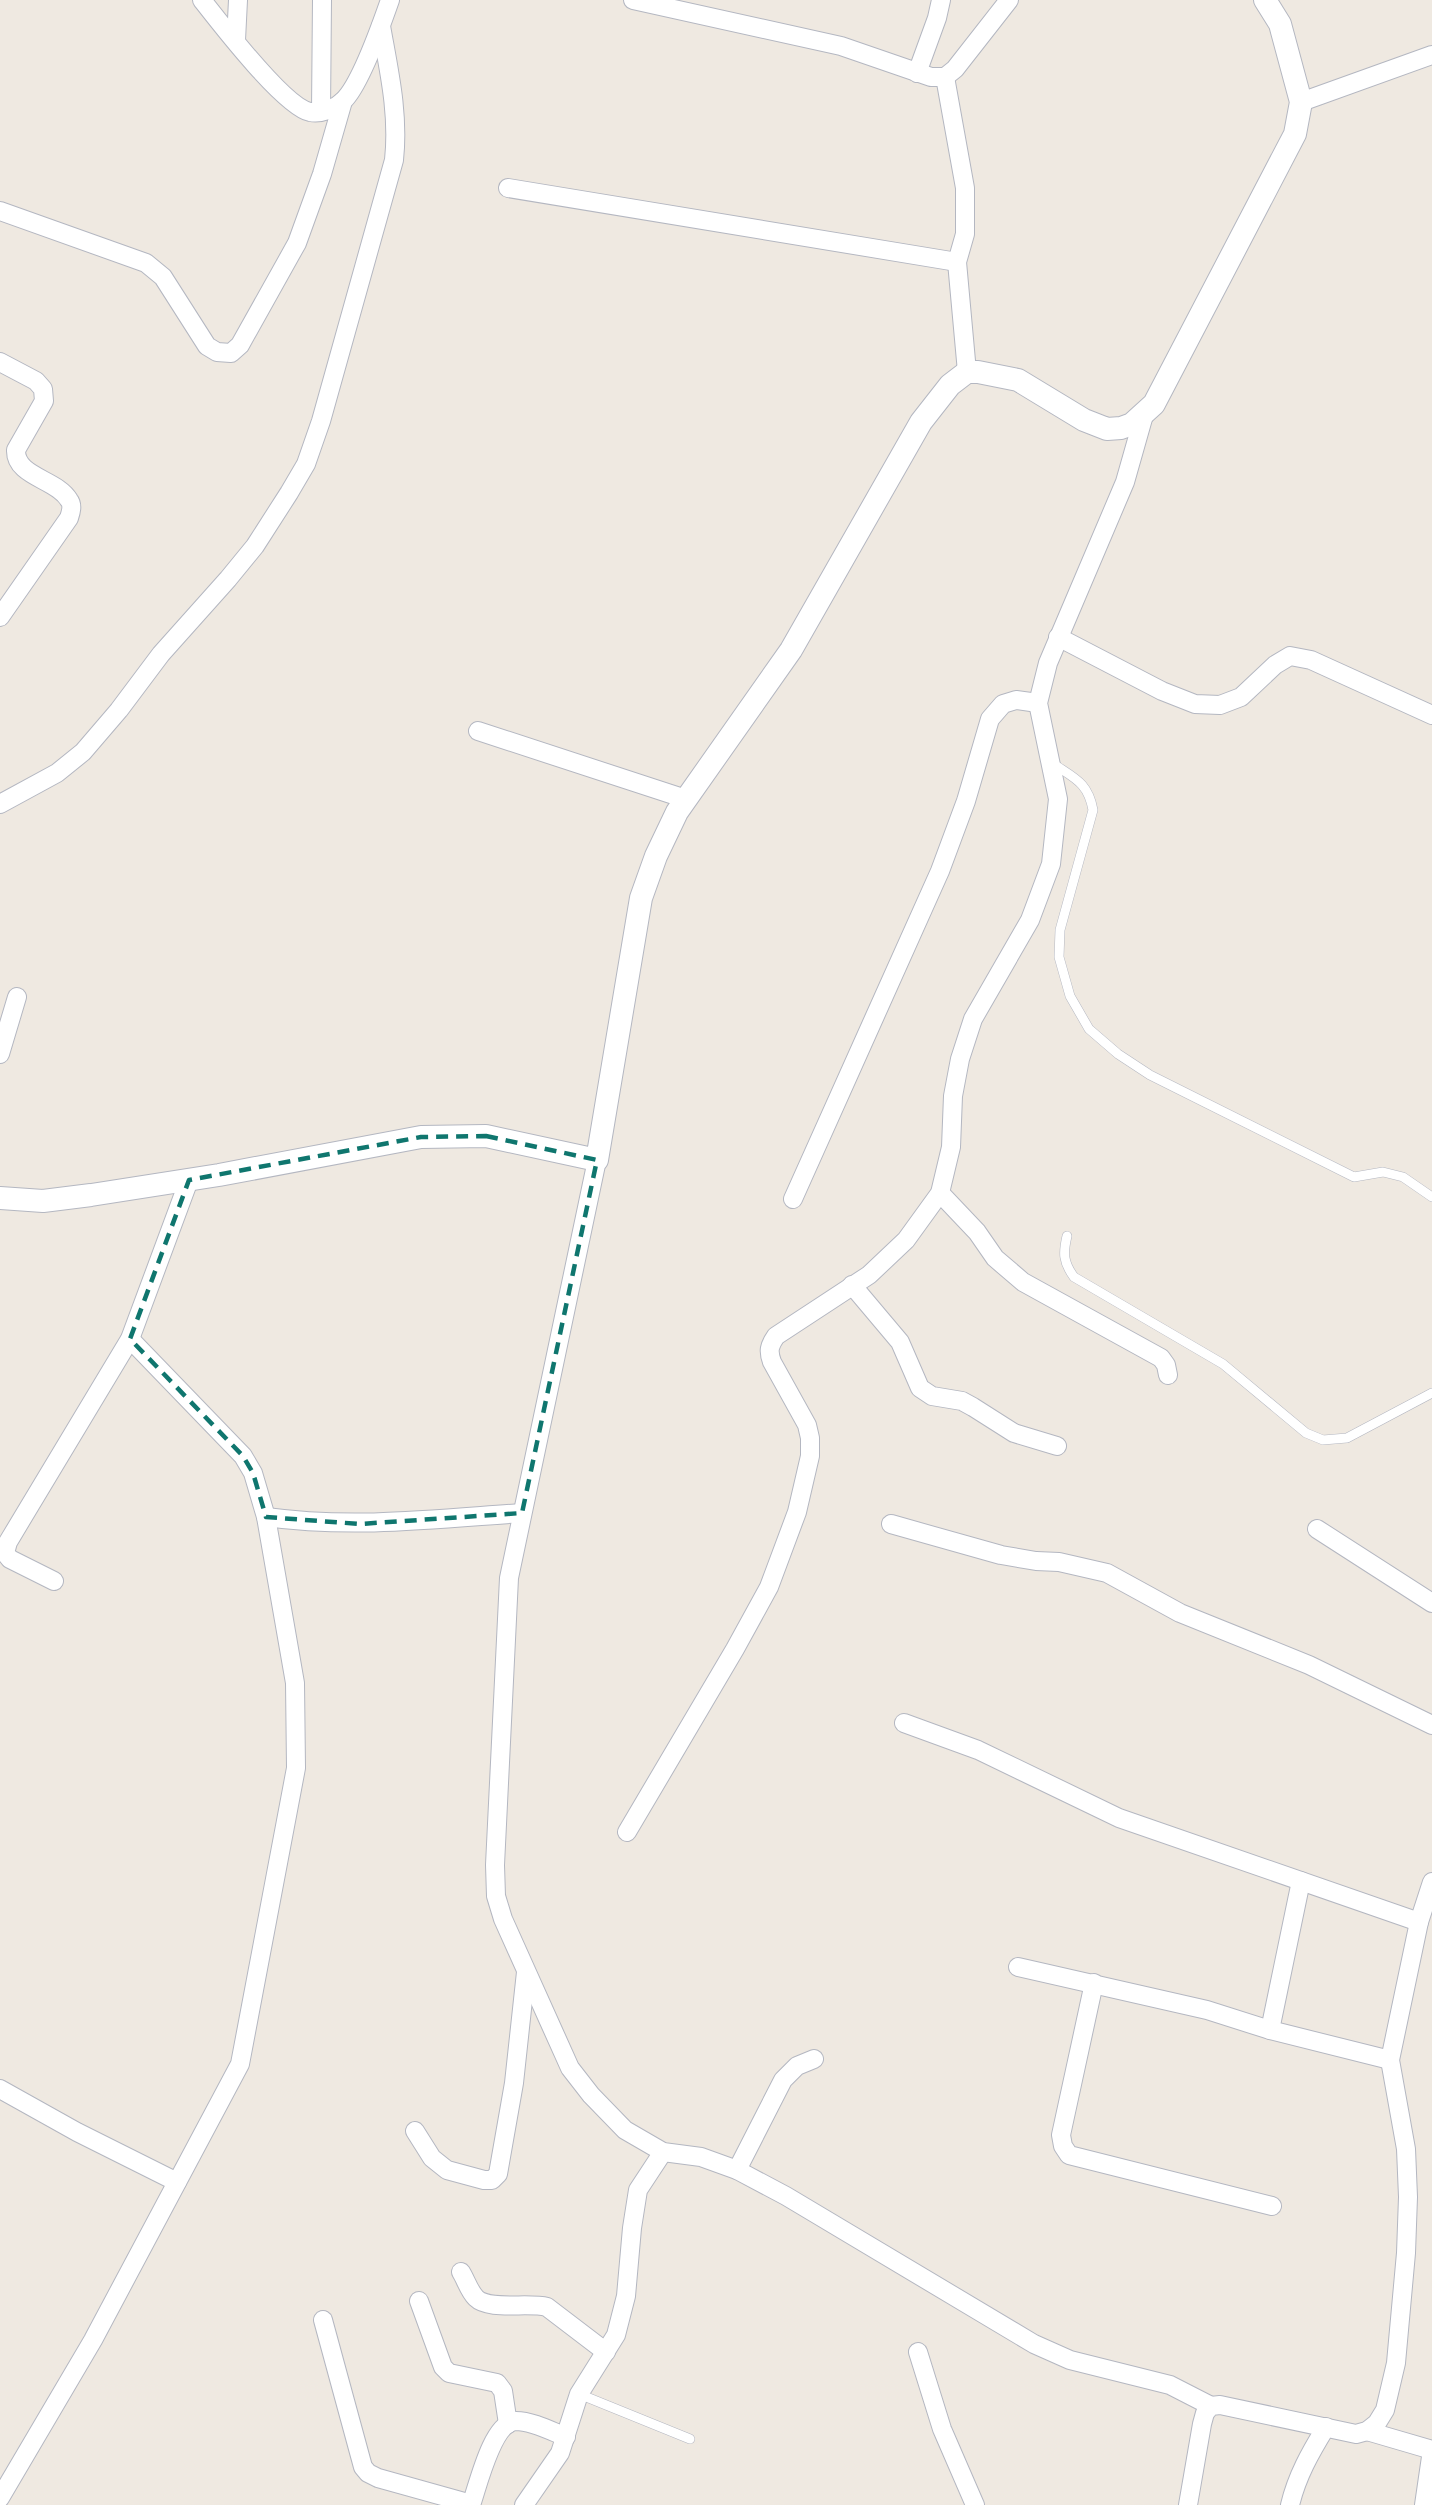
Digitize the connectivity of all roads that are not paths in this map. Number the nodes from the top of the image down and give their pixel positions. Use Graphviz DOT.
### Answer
graph roads {
  1 [pos="202,0"];
  2 [pos="238,0"];
  3 [pos="322,0"];
  4 [pos="390,0"];
  5 [pos="633,0"];
  6 [pos="941,0"];
  7 [pos="1009,0"];
  8 [pos="1266,0"];
  9 [pos="381,26"];
  10 [pos="236,40"];
  11 [pos="1432,55"];
  12 [pos="917,73"];
  13 [pos="945,76"];
  14 [pos="344,101"];
  15 [pos="1302,102"];
  16 [pos="321,111"];
  17 [pos="508,188"];
  18 [pos="0,211"];
  19 [pos="957,262"];
  20 [pos="0,362"];
  21 [pos="967,372"];
  22 [pos="1144,415"];
  23 [pos="0,617"];
  24 [pos="1058,637"];
  25 [pos="1038,703"];
  26 [pos="1432,715"];
  27 [pos="478,731"];
  28 [pos="1050,762"];
  29 [pos="686,800"];
  30 [pos="0,804"];
  31 [pos="17,997"];
  32 [pos="0,1054"];
  33 [pos="597,1160"];
  34 [pos="189,1180"];
  35 [pos="940,1193"];
  36 [pos="1432,1197"];
  37 [pos="0,1198"];
  38 [pos="793,1199"];
  39 [pos="1067,1236"];
  40 [pos="852,1285"];
  41 [pos="130,1339"];
  42 [pos="1168,1375"];
  43 [pos="1432,1393"];
  44 [pos="1057,1446"];
  45 [pos="522,1513"];
  46 [pos="266,1518"];
  47 [pos="891,1524"];
  48 [pos="1317,1528"];
  49 [pos="54,1581"];
  50 [pos="1432,1603"];
  51 [pos="904,1723"];
  52 [pos="1432,1725"];
  53 [pos="627,1832"];
  54 [pos="1301,1881"];
  55 [pos="1432,1882"];
  56 [pos="1419,1922"];
  57 [pos="1018,1966"];
  58 [pos="526,1970"];
  59 [pos="1094,1983"];
  60 [pos="1270,2030"];
  61 [pos="1382,2058"];
  62 [pos="814,2059"];
  63 [pos="0,2089"];
  64 [pos="415,2131"];
  65 [pos="663,2152"];
  66 [pos="737,2170"];
  67 [pos="177,2182"];
  68 [pos="1272,2206"];
  69 [pos="461,2272"];
  70 [pos="419,2301"];
  71 [pos="323,2320"];
  72 [pos="606,2352"];
  73 [pos="918,2352"];
  74 [pos="579,2394"];
  75 [pos="1211,2406"];
  76 [pos="508,2424"];
  77 [pos="1326,2427"];
  78 [pos="1368,2431"];
  79 [pos="566,2437"];
  80 [pos="690,2439"];
  81 [pos="1432,2450"];
  82 [pos="0,2498"];
  83 [pos="471,2505"];
  84 [pos="524,2505"];
  85 [pos="975,2505"];
  86 [pos="1188,2505"];
  87 [pos="1290,2505"];
  88 [pos="1424,2505"];
  1 -- 10 [label="street"];
  2 -- 10 [label="street"];
  3 -- 16 [label="street"];
  4 -- 9 [label="street"];
  5 -- 12 [label="street"];
  6 -- 12 [label="street"];
  7 -- 13 [label="street"];
  8 -- 15 [label="street"];
  9 -- 14 [label="street"];
  9 -- 30 [label="street"];
  10 -- 16 [label="street"];
  11 -- 15 [label="street"];
  12 -- 13 [label="street"];
  13 -- 19 [label="street"];
  14 -- 16 [label="street"];
  14 -- 18 [label="street"];
  15 -- 22 [label="street"];
  17 -- 19 [label="street"];
  19 -- 21 [label="street"];
  20 -- 23 [label="street"];
  21 -- 22 [label="street"];
  21 -- 29 [label="street"];
  22 -- 24 [label="street"];
  24 -- 25 [label="street"];
  24 -- 26 [label="street"];
  25 -- 28 [label="street"];
  25 -- 38 [label="street"];
  27 -- 29 [label="street"];
  28 -- 35 [label="street"];
  28 -- 36 [label="lane"];
  29 -- 33 [label="street"];
  31 -- 32 [label="street"];
  33 -- 34 [label="street"];
  33 -- 45 [label="street"];
  34 -- 37 [label="street"];
  34 -- 41 [label="street"];
  35 -- 40 [label="street"];
  35 -- 42 [label="street"];
  39 -- 43 [label="lane"];
  40 -- 44 [label="street"];
  40 -- 53 [label="street"];
  41 -- 46 [label="street"];
  41 -- 49 [label="street"];
  45 -- 46 [label="street"];
  45 -- 58 [label="street"];
  46 -- 67 [label="street"];
  47 -- 52 [label="street"];
  48 -- 50 [label="street"];
  51 -- 54 [label="street"];
  54 -- 56 [label="street"];
  54 -- 60 [label="street"];
  55 -- 56 [label="street"];
  56 -- 61 [label="street"];
  57 -- 59 [label="street"];
  58 -- 64 [label="street"];
  58 -- 65 [label="street"];
  59 -- 60 [label="street"];
  59 -- 68 [label="street"];
  60 -- 61 [label="street"];
  61 -- 78 [label="street"];
  62 -- 66 [label="street"];
  63 -- 67 [label="street"];
  65 -- 66 [label="street"];
  65 -- 72 [label="street"];
  66 -- 75 [label="street"];
  67 -- 82 [label="street"];
  69 -- 72 [label="street"];
  70 -- 76 [label="street"];
  71 -- 83 [label="street"];
  72 -- 74 [label="street"];
  73 -- 85 [label="street"];
  74 -- 79 [label="street"];
  74 -- 80 [label="lane"];
  75 -- 77 [label="street"];
  75 -- 86 [label="street"];
  76 -- 79 [label="street"];
  76 -- 83 [label="street"];
  77 -- 78 [label="street"];
  77 -- 87 [label="street"];
  78 -- 81 [label="street"];
  79 -- 84 [label="street"];
  81 -- 88 [label="street"];
}
